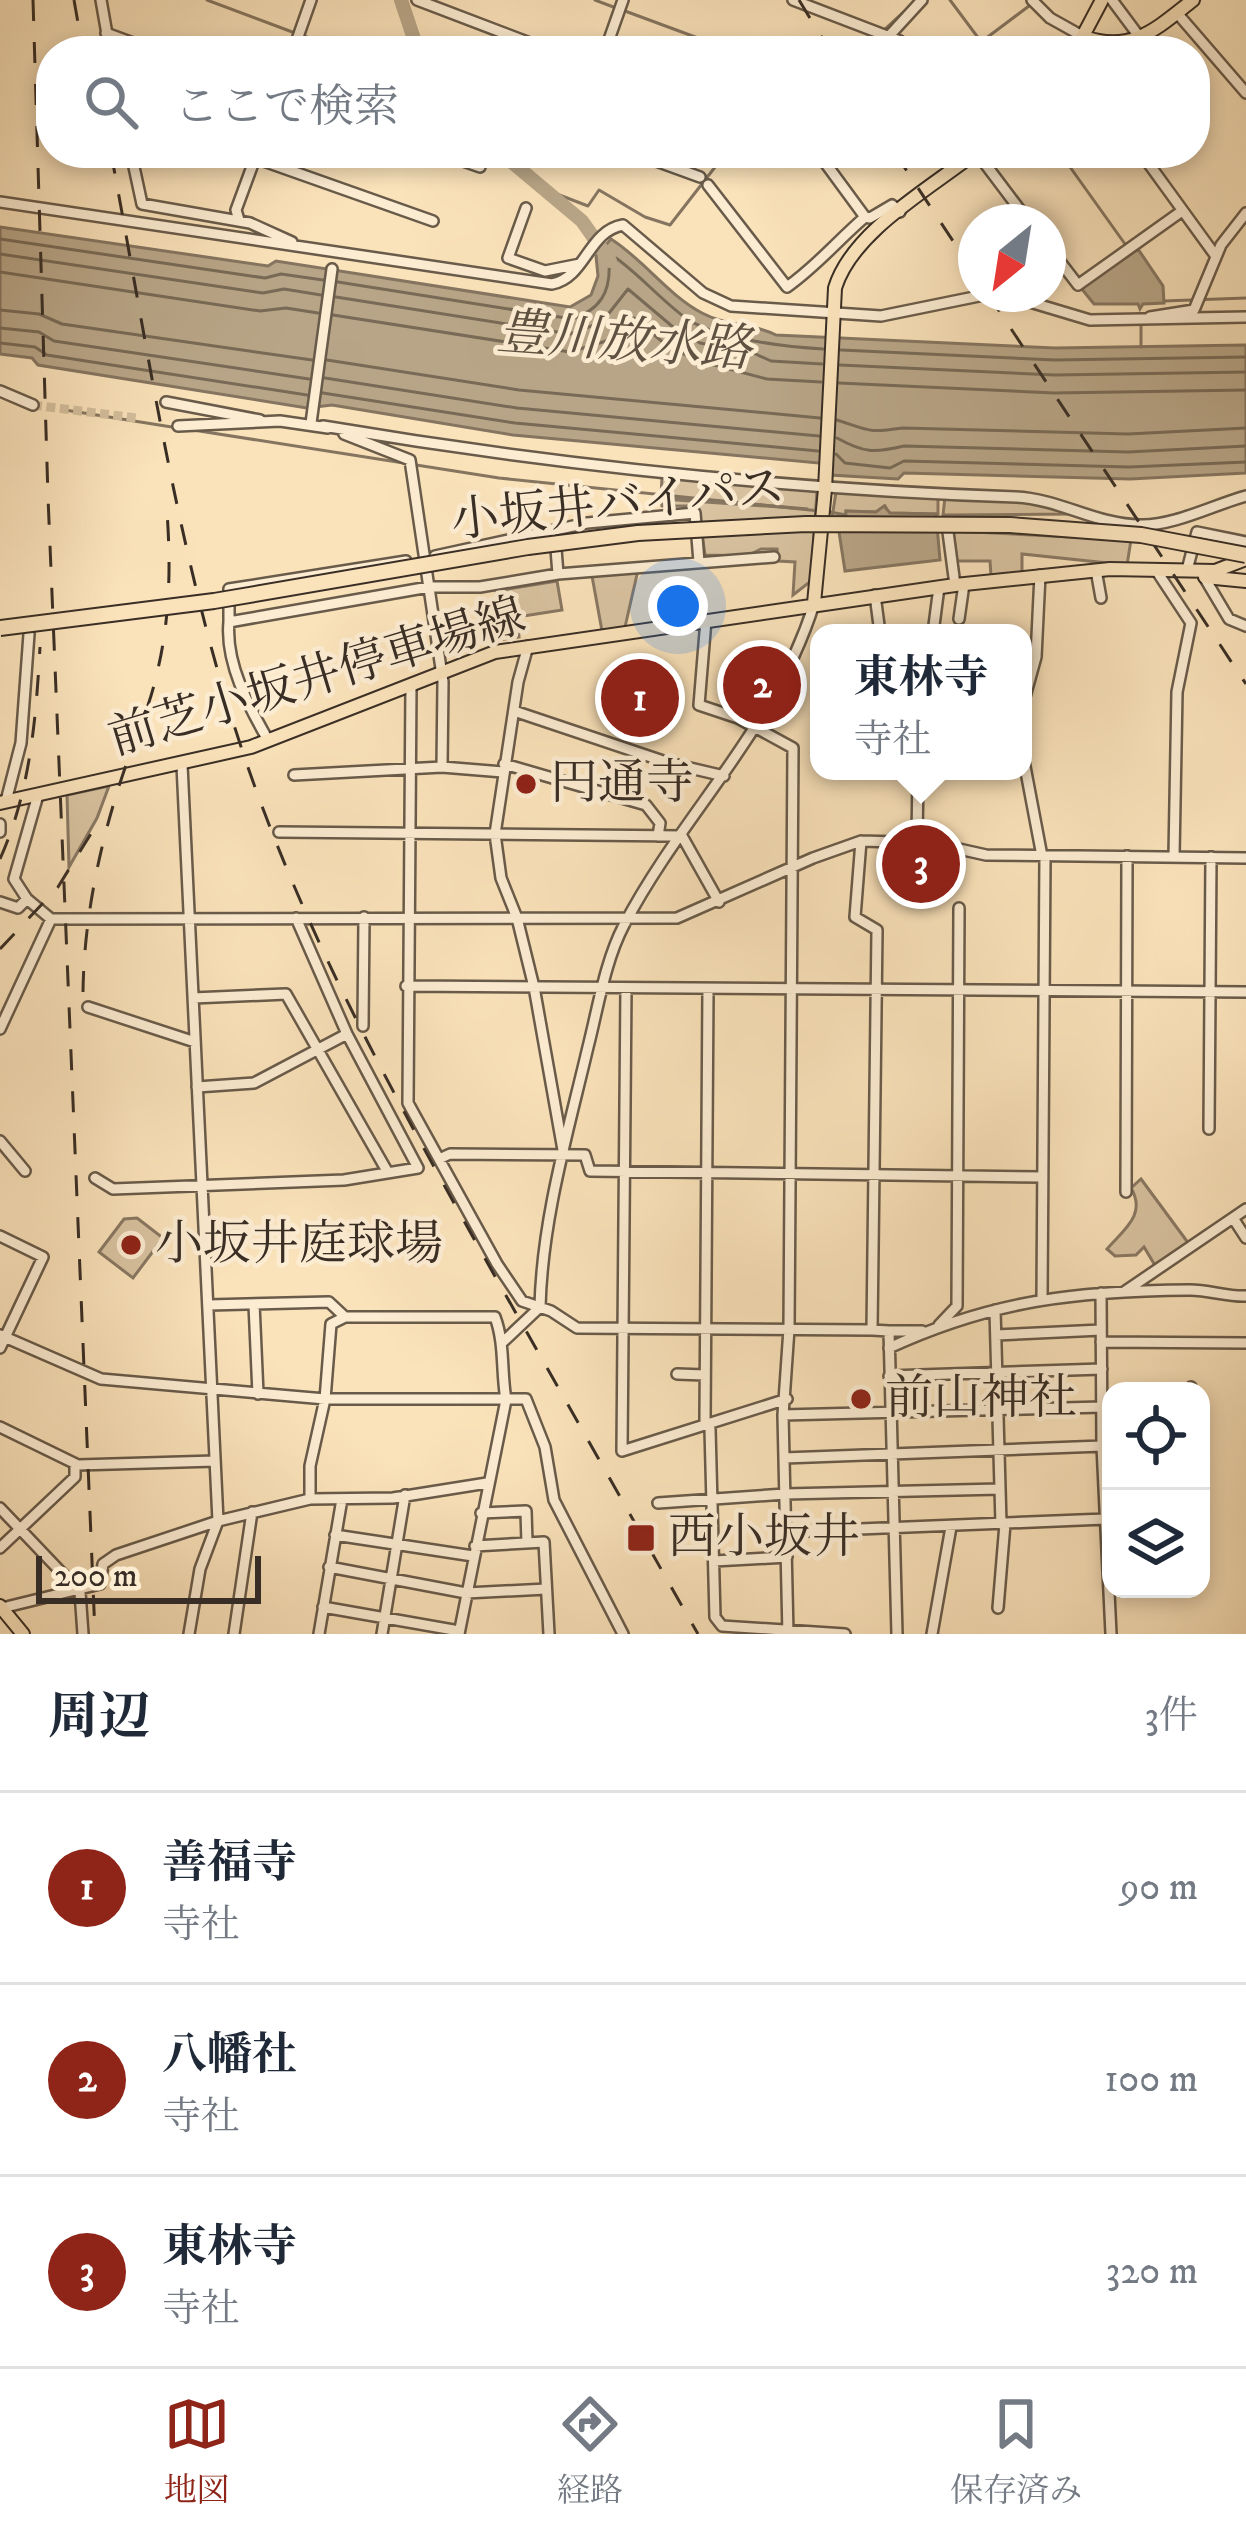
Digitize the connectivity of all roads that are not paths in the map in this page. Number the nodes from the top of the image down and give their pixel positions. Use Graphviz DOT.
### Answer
graph roads {
  1 [pos="101,0"];
  2 [pos="311,0"];
  3 [pos="417,0"];
  4 [pos="623,0"];
  5 [pos="793,0"];
  6 [pos="922,0"];
  7 [pos="1031,0"];
  8 [pos="1102,0"];
  9 [pos="1112,0"];
  10 [pos="1193,0"];
  11 [pos="820,5"];
  12 [pos="1177,13"];
  13 [pos="106,33"];
  14 [pos="107,36"];
  15 [pos="114,36"];
  16 [pos="298,36"];
  17 [pos="512,36"];
  18 [pos="610,36"];
  19 [pos="889,36"];
  20 [pos="1082,36"];
  21 [pos="1084,36"];
  22 [pos="1139,36"];
  23 [pos="1143,36"];
  24 [pos="1197,36"];
  25 [pos="1210,51"];
  26 [pos="1246,93"];
  27 [pos="134,168"];
  28 [pos="251,168"];
  29 [pos="291,168"];
  30 [pos="672,168"];
  31 [pos="829,168"];
  32 [pos="957,168"];
  33 [pos="988,168"];
  34 [pos="1152,168"];
  35 [pos="0,202"];
  36 [pos="1015,204"];
  37 [pos="526,208"];
  38 [pos="1182,211"];
  39 [pos="901,212"];
  40 [pos="865,217"];
  41 [pos="239,220"];
  42 [pos="434,221"];
  43 [pos="1244,222"];
  44 [pos="302,247"];
  45 [pos="1215,255"];
  46 [pos="580,264"];
  47 [pos="332,269"];
  48 [pos="1066,270"];
  49 [pos="958,300"];
  50 [pos="1063,312"];
  51 [pos="834,315"];
  52 [pos="1246,317"];
  53 [pos="1143,321"];
  54 [pos="0,392"];
  55 [pos="166,401"];
  56 [pos="33,405"];
  57 [pos="311,421"];
  58 [pos="264,422"];
  59 [pos="178,426"];
  60 [pos="323,426"];
  61 [pos="825,486"];
  62 [pos="1246,496"];
  63 [pos="948,532"];
  64 [pos="1246,542"];
  65 [pos="556,549"];
  66 [pos="774,557"];
  67 [pos="1246,557"];
  68 [pos="425,558"];
  69 [pos="699,562"];
  70 [pos="1156,570"];
  71 [pos="1187,570"];
  72 [pos="1096,571"];
  73 [pos="558,574"];
  74 [pos="1040,575"];
  75 [pos="1204,577"];
  76 [pos="1246,581"];
  77 [pos="959,584"];
  78 [pos="429,587"];
  79 [pos="938,587"];
  80 [pos="875,596"];
  81 [pos="1101,598"];
  82 [pos="814,603"];
  83 [pos="959,619"];
  84 [pos="706,620"];
  85 [pos="229,622"];
  86 [pos="879,624"];
  87 [pos="935,624"];
  88 [pos="1246,626"];
  89 [pos="0,628"];
  90 [pos="29,634"];
  91 [pos="527,646"];
  92 [pos="1032,671"];
  93 [pos="441,673"];
  94 [pos="411,685"];
  95 [pos="514,711"];
  96 [pos="757,728"];
  97 [pos="268,740"];
  98 [pos="182,765"];
  99 [pos="442,767"];
  100 [pos="411,768"];
  101 [pos="503,768"];
  102 [pos="294,775"];
  103 [pos="724,776"];
  104 [pos="918,780"];
  105 [pos="1028,780"];
  106 [pos="38,795"];
  107 [pos="3,802"];
  108 [pos="279,832"];
  109 [pos="408,833"];
  110 [pos="495,834"];
  111 [pos="658,836"];
  112 [pos="682,836"];
  113 [pos="860,841"];
  114 [pos="917,841"];
  115 [pos="1043,856"];
  116 [pos="1126,856"];
  117 [pos="1174,856"];
  118 [pos="1211,857"];
  119 [pos="1246,858"];
  120 [pos="792,868"];
  121 [pos="27,899"];
  122 [pos="0,902"];
  123 [pos="719,902"];
  124 [pos="959,908"];
  125 [pos="407,916"];
  126 [pos="364,917"];
  127 [pos="296,918"];
  128 [pos="517,918"];
  129 [pos="51,919"];
  130 [pos="627,919"];
  131 [pos="188,920"];
  132 [pos="406,986"];
  133 [pos="534,987"];
  134 [pos="603,988"];
  135 [pos="626,988"];
  136 [pos="792,988"];
  137 [pos="708,989"];
  138 [pos="875,991"];
  139 [pos="959,991"];
  140 [pos="1042,991"];
  141 [pos="1127,992"];
  142 [pos="1210,992"];
  143 [pos="1246,992"];
  144 [pos="193,998"];
  145 [pos="88,1007"];
  146 [pos="363,1026"];
  147 [pos="0,1029"];
  148 [pos="347,1034"];
  149 [pos="195,1042"];
  150 [pos="319,1049"];
  151 [pos="197,1088"];
  152 [pos="1209,1130"];
  153 [pos="0,1142"];
  154 [pos="564,1155"];
  155 [pos="439,1159"];
  156 [pos="25,1171"];
  157 [pos="386,1171"];
  158 [pos="624,1172"];
  159 [pos="708,1173"];
  160 [pos="790,1174"];
  161 [pos="874,1174"];
  162 [pos="958,1175"];
  163 [pos="1043,1177"];
  164 [pos="94,1178"];
  165 [pos="202,1185"];
  166 [pos="1126,1192"];
  167 [pos="1246,1209"];
  168 [pos="1232,1218"];
  169 [pos="0,1236"];
  170 [pos="1246,1238"];
  171 [pos="1124,1292"];
  172 [pos="1101,1293"];
  173 [pos="1246,1297"];
  174 [pos="1042,1298"];
  175 [pos="254,1304"];
  176 [pos="209,1305"];
  177 [pos="540,1307"];
  178 [pos="995,1310"];
  179 [pos="345,1317"];
  180 [pos="939,1325"];
  181 [pos="622,1328"];
  182 [pos="706,1328"];
  183 [pos="789,1329"];
  184 [pos="872,1330"];
  185 [pos="889,1330"];
  186 [pos="927,1331"];
  187 [pos="996,1335"];
  188 [pos="1101,1336"];
  189 [pos="2,1340"];
  190 [pos="504,1341"];
  191 [pos="1246,1343"];
  192 [pos="889,1348"];
  193 [pos="1102,1369"];
  194 [pos="677,1374"];
  195 [pos="996,1374"];
  196 [pos="706,1375"];
  197 [pos="890,1376"];
  198 [pos="1102,1382"];
  199 [pos="211,1390"];
  200 [pos="258,1394"];
  201 [pos="325,1399"];
  202 [pos="506,1400"];
  203 [pos="787,1400"];
  204 [pos="1102,1407"];
  205 [pos="997,1410"];
  206 [pos="890,1412"];
  207 [pos="783,1415"];
  208 [pos="707,1424"];
  209 [pos="0,1427"];
  210 [pos="1102,1446"];
  211 [pos="998,1449"];
  212 [pos="891,1453"];
  213 [pos="784,1458"];
  214 [pos="215,1461"];
  215 [pos="75,1465"];
  216 [pos="488,1483"];
  217 [pos="1000,1490"];
  218 [pos="892,1492"];
  219 [pos="785,1494"];
  220 [pos="405,1495"];
  221 [pos="712,1498"];
  222 [pos="310,1499"];
  223 [pos="342,1499"];
  224 [pos="658,1502"];
  225 [pos="0,1508"];
  226 [pos="252,1512"];
  227 [pos="481,1513"];
  228 [pos="1102,1519"];
  229 [pos="218,1521"];
  230 [pos="1003,1524"];
  231 [pos="951,1526"];
  232 [pos="20,1528"];
  233 [pos="569,1528"];
  234 [pos="893,1529"];
  235 [pos="786,1532"];
  236 [pos="335,1534"];
  237 [pos="544,1542"];
  238 [pos="527,1543"];
  239 [pos="397,1546"];
  240 [pos="0,1548"];
  241 [pos="474,1551"];
  242 [pos="787,1557"];
  243 [pos="714,1561"];
  244 [pos="329,1567"];
  245 [pos="392,1579"];
  246 [pos="78,1588"];
  247 [pos="546,1589"];
  248 [pos="466,1593"];
  249 [pos="1109,1598"];
  250 [pos="1,1607"];
  251 [pos="323,1607"];
  252 [pos="998,1608"];
  253 [pos="385,1618"];
  254 [pos="788,1632"];
  255 [pos="459,1633"];
  256 [pos="23,1634"];
  257 [pos="83,1634"];
  258 [pos="189,1634"];
  259 [pos="234,1634"];
  260 [pos="319,1634"];
  261 [pos="382,1634"];
  262 [pos="549,1634"];
  263 [pos="623,1634"];
  264 [pos="831,1634"];
  265 [pos="845,1634"];
  266 [pos="897,1634"];
  267 [pos="932,1634"];
  268 [pos="1111,1634"];
  1 -- 13 [label="street"];
  2 -- 16 [label="street"];
  3 -- 17 [label="street"];
  4 -- 18 [label="street"];
  5 -- 11 [label="street"];
  6 -- 19 [label="street"];
  7 -- 20 [label="street"];
  8 -- 21 [label="main road"];
  9 -- 22 [label="street"];
  10 -- 12 [label="main road"];
  11 -- 19 [label="street"];
  12 -- 23 [label="main road"];
  12 -- 24 [label="street"];
  13 -- 14 [label="street"];
  13 -- 15 [label="street"];
  25 -- 26 [label="street"];
  27 -- 41 [label="street"];
  28 -- 41 [label="street"];
  29 -- 42 [label="street"];
  30 -- 40 [label="street"];
  31 -- 40 [label="street"];
  32 -- 39 [label="main road"];
  33 -- 36 [label="street"];
  34 -- 38 [label="street"];
  35 -- 44 [label="street"];
  37 -- 46 [label="street"];
  38 -- 45 [label="street"];
  38 -- 48 [label="street"];
  39 -- 40 [label="street"];
  39 -- 51 [label="main road"];
  41 -- 44 [label="street"];
  43 -- 45 [label="street"];
  44 -- 46 [label="street"];
  45 -- 53 [label="street"];
  46 -- 51 [label="street"];
  47 -- 57 [label="street"];
  49 -- 51 [label="street"];
  50 -- 53 [label="street"];
  51 -- 61 [label="main road"];
  52 -- 53 [label="street"];
  54 -- 56 [label="street"];
  55 -- 58 [label="street"];
  57 -- 58 [label="street"];
  57 -- 60 [label="street"];
  58 -- 59 [label="street"];
  60 -- 61 [label="street"];
  60 -- 68 [label="street"];
  61 -- 62 [label="street"];
  61 -- 82 [label="main road"];
  63 -- 77 [label="street"];
  64 -- 71 [label="street"];
  65 -- 73 [label="street"];
  66 -- 69 [label="street"];
  67 -- 71 [label="main road, 前芝小坂井停車場線"];
  67 -- 89 [label="highway, 小坂井バイパス, bridge"];
  68 -- 69 [label="street"];
  68 -- 78 [label="street"];
  68 -- 85 [label="street"];
  69 -- 73 [label="street"];
  70 -- 71 [label="main road, 前芝小坂井停車場線"];
  70 -- 72 [label="main road, 前芝小坂井停車場線"];
  70 -- 75 [label="main road, 前芝小坂井停車場線"];
  70 -- 117 [label="street"];
  72 -- 74 [label="main road, 前芝小坂井停車場線"];
  72 -- 81 [label="street"];
  73 -- 78 [label="street"];
  74 -- 77 [label="main road, 前芝小坂井停車場線"];
  74 -- 92 [label="street"];
  75 -- 76 [label="main road, 前芝小坂井停車場線"];
  75 -- 88 [label="street"];
  77 -- 79 [label="main road, 前芝小坂井停車場線"];
  77 -- 83 [label="street"];
  78 -- 85 [label="street"];
  78 -- 93 [label="street"];
  79 -- 80 [label="main road, 前芝小坂井停車場線"];
  79 -- 87 [label="street"];
  80 -- 82 [label="main road, 前芝小坂井停車場線"];
  80 -- 86 [label="street"];
  82 -- 84 [label="main road, 前芝小坂井停車場線"];
  82 -- 96 [label="street"];
  84 -- 91 [label="main road, 前芝小坂井停車場線"];
  84 -- 96 [label="street"];
  85 -- 97 [label="street"];
  90 -- 107 [label="street"];
  91 -- 93 [label="main road, 前芝小坂井停車場線"];
  91 -- 95 [label="street"];
  93 -- 94 [label="main road, 前芝小坂井停車場線"];
  93 -- 99 [label="street"];
  94 -- 97 [label="main road, 前芝小坂井停車場線"];
  94 -- 100 [label="street"];
  95 -- 101 [label="street"];
  95 -- 103 [label="street"];
  96 -- 103 [label="street"];
  96 -- 120 [label="street"];
  97 -- 98 [label="main road, 前芝小坂井停車場線"];
  98 -- 106 [label="main road, 前芝小坂井停車場線"];
  98 -- 131 [label="street"];
  99 -- 100 [label="street"];
  99 -- 101 [label="street"];
  100 -- 102 [label="street"];
  100 -- 109 [label="street"];
  101 -- 110 [label="street"];
  101 -- 111 [label="street"];
  103 -- 112 [label="street"];
  104 -- 114 [label="street"];
  105 -- 115 [label="street"];
  106 -- 107 [label="main road, 前芝小坂井停車場線"];
  106 -- 121 [label="street"];
  108 -- 109 [label="street"];
  109 -- 110 [label="street"];
  109 -- 125 [label="street"];
  110 -- 111 [label="street"];
  110 -- 128 [label="street"];
  111 -- 112 [label="street"];
  112 -- 123 [label="street"];
  112 -- 130 [label="street"];
  113 -- 114 [label="street"];
  113 -- 120 [label="street"];
  113 -- 138 [label="street"];
  114 -- 115 [label="street"];
  115 -- 116 [label="street"];
  115 -- 140 [label="street"];
  116 -- 117 [label="street"];
  116 -- 141 [label="street"];
  117 -- 118 [label="street"];
  118 -- 119 [label="street"];
  118 -- 142 [label="street"];
  120 -- 123 [label="street"];
  120 -- 136 [label="street"];
  121 -- 122 [label="street"];
  121 -- 129 [label="street"];
  123 -- 130 [label="street"];
  124 -- 139 [label="street"];
  125 -- 126 [label="street"];
  125 -- 128 [label="street"];
  125 -- 132 [label="street"];
  126 -- 127 [label="street"];
  126 -- 146 [label="street"];
  127 -- 131 [label="street"];
  127 -- 148 [label="street"];
  128 -- 130 [label="street"];
  128 -- 133 [label="street"];
  129 -- 131 [label="street"];
  129 -- 147 [label="street"];
  130 -- 134 [label="street"];
  131 -- 144 [label="street"];
  132 -- 133 [label="street"];
  132 -- 155 [label="street"];
  133 -- 134 [label="street"];
  133 -- 154 [label="street"];
  134 -- 135 [label="street"];
  134 -- 154 [label="street"];
  135 -- 137 [label="street"];
  135 -- 158 [label="street"];
  136 -- 137 [label="street"];
  136 -- 138 [label="street"];
  136 -- 160 [label="street"];
  137 -- 159 [label="street"];
  138 -- 139 [label="street"];
  138 -- 161 [label="street"];
  139 -- 140 [label="street"];
  139 -- 162 [label="street"];
  140 -- 141 [label="street"];
  140 -- 163 [label="street"];
  141 -- 142 [label="street"];
  141 -- 166 [label="street"];
  142 -- 143 [label="street"];
  142 -- 152 [label="street"];
  144 -- 149 [label="street"];
  144 -- 150 [label="street"];
  145 -- 149 [label="street"];
  148 -- 150 [label="street"];
  148 -- 157 [label="street"];
  149 -- 151 [label="street"];
  150 -- 151 [label="street"];
  150 -- 157 [label="street"];
  151 -- 165 [label="street"];
  153 -- 156 [label="street"];
  154 -- 155 [label="street"];
  154 -- 158 [label="street"];
  154 -- 177 [label="street"];
  155 -- 177 [label="street"];
  157 -- 165 [label="street"];
  158 -- 159 [label="street"];
  158 -- 181 [label="street"];
  159 -- 160 [label="street"];
  159 -- 182 [label="street"];
  160 -- 161 [label="street"];
  160 -- 183 [label="street"];
  161 -- 162 [label="street"];
  161 -- 184 [label="street"];
  162 -- 163 [label="street"];
  162 -- 180 [label="street"];
  163 -- 174 [label="street"];
  164 -- 165 [label="street"];
  165 -- 176 [label="street"];
  167 -- 168 [label="street"];
  168 -- 170 [label="street"];
  168 -- 171 [label="street"];
  169 -- 189 [label="street"];
  171 -- 172 [label="street"];
  171 -- 173 [label="street"];
  172 -- 174 [label="street"];
  172 -- 188 [label="street"];
  174 -- 178 [label="street"];
  175 -- 176 [label="street"];
  175 -- 179 [label="street"];
  175 -- 200 [label="street"];
  176 -- 199 [label="street"];
  177 -- 181 [label="street"];
  177 -- 190 [label="street"];
  178 -- 180 [label="street"];
  178 -- 187 [label="street"];
  179 -- 190 [label="street"];
  179 -- 201 [label="street"];
  180 -- 186 [label="street"];
  181 -- 182 [label="street"];
  181 -- 208 [label="street"];
  182 -- 183 [label="street"];
  182 -- 196 [label="street"];
  183 -- 184 [label="street"];
  183 -- 203 [label="street"];
  184 -- 185 [label="street"];
  185 -- 186 [label="street"];
  185 -- 192 [label="street"];
  186 -- 192 [label="street"];
  187 -- 188 [label="street"];
  187 -- 195 [label="street"];
  188 -- 191 [label="street"];
  188 -- 193 [label="street"];
  189 -- 199 [label="street"];
  190 -- 202 [label="street"];
  192 -- 197 [label="street"];
  193 -- 195 [label="street"];
  193 -- 198 [label="street"];
  194 -- 196 [label="street"];
  195 -- 197 [label="street"];
  195 -- 205 [label="street"];
  196 -- 208 [label="street"];
  197 -- 206 [label="street"];
  199 -- 200 [label="street"];
  199 -- 214 [label="street"];
  200 -- 201 [label="street"];
  201 -- 202 [label="street"];
  201 -- 222 [label="street"];
  202 -- 216 [label="street"];
  202 -- 233 [label="street"];
  203 -- 207 [label="street"];
  203 -- 208 [label="street"];
  204 -- 205 [label="street"];
  205 -- 206 [label="street"];
  205 -- 211 [label="street"];
  206 -- 207 [label="street"];
  206 -- 212 [label="street"];
  207 -- 213 [label="street"];
  208 -- 221 [label="street"];
  209 -- 215 [label="street"];
  210 -- 211 [label="street"];
  211 -- 212 [label="street"];
  211 -- 217 [label="street"];
  212 -- 213 [label="street"];
  212 -- 218 [label="street"];
  213 -- 219 [label="street"];
  214 -- 215 [label="street"];
  214 -- 229 [label="street"];
  215 -- 232 [label="street"];
  216 -- 220 [label="street"];
  216 -- 227 [label="street"];
  217 -- 218 [label="street"];
  217 -- 230 [label="street"];
  218 -- 219 [label="street"];
  218 -- 234 [label="street"];
  219 -- 221 [label="street"];
  219 -- 235 [label="street"];
  220 -- 223 [label="street"];
  220 -- 239 [label="street"];
  221 -- 224 [label="street"];
  221 -- 243 [label="street"];
  222 -- 223 [label="street"];
  222 -- 226 [label="street"];
  223 -- 236 [label="street"];
  225 -- 232 [label="street"];
  226 -- 229 [label="street"];
  226 -- 259 [label="street"];
  227 -- 238 [label="street"];
  227 -- 241 [label="street"];
  228 -- 230 [label="street"];
  229 -- 246 [label="street"];
  229 -- 258 [label="street"];
  230 -- 231 [label="street"];
  230 -- 252 [label="street"];
  231 -- 234 [label="street"];
  231 -- 267 [label="street"];
  232 -- 240 [label="street"];
  232 -- 246 [label="street"];
  233 -- 237 [label="street"];
  233 -- 263 [label="street"];
  234 -- 235 [label="street"];
  234 -- 266 [label="street"];
  235 -- 242 [label="street"];
  236 -- 239 [label="street"];
  236 -- 244 [label="street"];
  237 -- 238 [label="street"];
  237 -- 247 [label="street"];
  238 -- 241 [label="street"];
  239 -- 241 [label="street"];
  239 -- 245 [label="street"];
  241 -- 248 [label="street"];
  242 -- 243 [label="street"];
  242 -- 254 [label="street"];
  243 -- 254 [label="street"];
  244 -- 245 [label="street"];
  244 -- 251 [label="street"];
  245 -- 248 [label="street"];
  245 -- 253 [label="street"];
  246 -- 250 [label="street"];
  246 -- 257 [label="street"];
  247 -- 248 [label="street"];
  247 -- 262 [label="street"];
  248 -- 255 [label="street"];
  249 -- 268 [label="street"];
  250 -- 256 [label="main road"];
  251 -- 253 [label="street"];
  251 -- 260 [label="street"];
  253 -- 255 [label="street"];
  253 -- 261 [label="street"];
  254 -- 264 [label="street"];
  264 -- 265 [label="street"];
}
